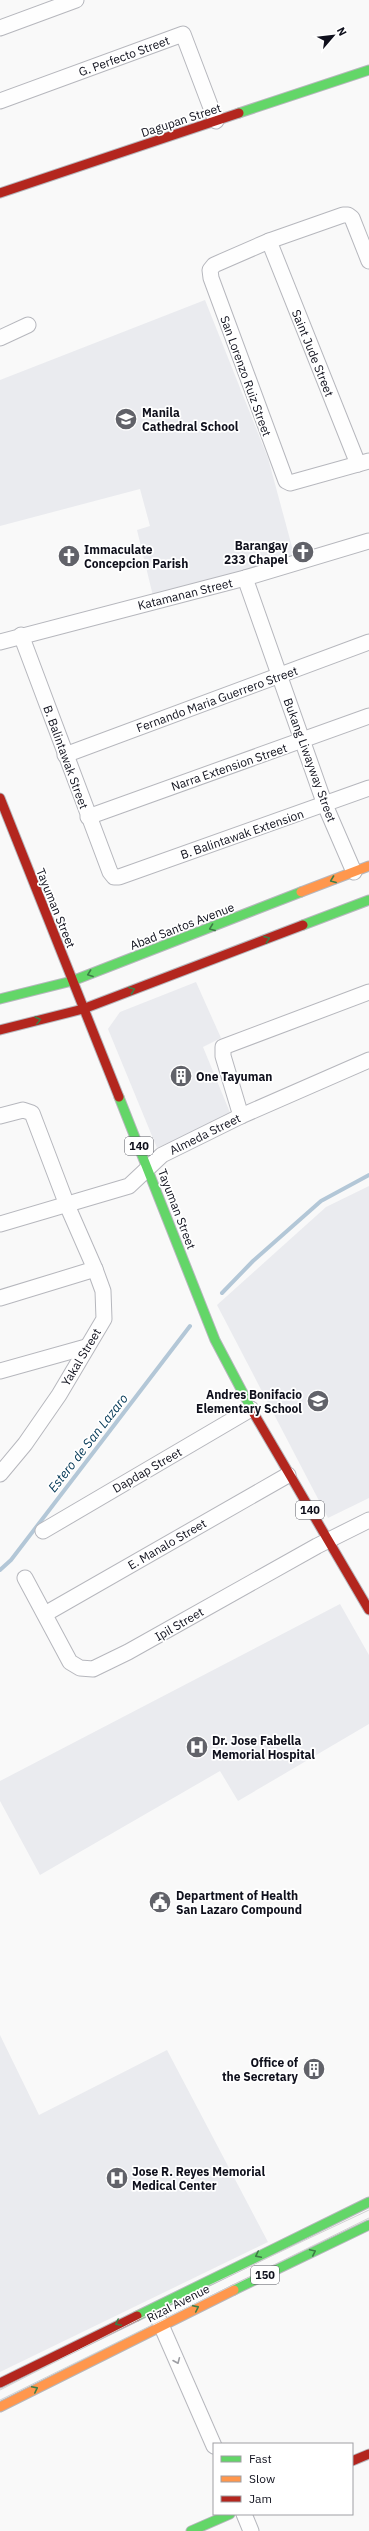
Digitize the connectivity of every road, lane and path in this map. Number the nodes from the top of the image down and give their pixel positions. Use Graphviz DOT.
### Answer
graph roads {
  1 [pos="76,0"];
  2 [pos="0,28"];
  3 [pos="369,70"];
  4 [pos="0,101"];
  5 [pos="216,121"];
  6 [pos="0,193"];
  7 [pos="269,241"];
  8 [pos="369,262"];
  9 [pos="28,325"];
  10 [pos="0,338"];
  11 [pos="363,463"];
  12 [pos="369,541"];
  13 [pos="245,578"];
  14 [pos="21,636"];
  15 [pos="0,642"];
  16 [pos="369,642"];
  17 [pos="280,676"];
  18 [pos="369,716"];
  19 [pos="303,741"];
  20 [pos="65,755"];
  21 [pos="369,788"];
  22 [pos="0,798"];
  23 [pos="325,805"];
  24 [pos="88,817"];
  25 [pos="369,866"];
  26 [pos="354,872"];
  27 [pos="114,877"];
  28 [pos="369,900"];
  29 [pos="72,981"];
  30 [pos="369,992"];
  31 [pos="0,999"];
  32 [pos="83,1009"];
  33 [pos="0,1030"];
  34 [pos="369,1060"];
  35 [pos="0,1116"];
  36 [pos="241,1116"];
  37 [pos="148,1168"];
  38 [pos="67,1205"];
  39 [pos="0,1224"];
  40 [pos="96,1269"];
  41 [pos="0,1298"];
  42 [pos="86,1347"];
  43 [pos="0,1371"];
  44 [pos="251,1410"];
  45 [pos="0,1474"];
  46 [pos="288,1475"];
  47 [pos="369,1520"];
  48 [pos="43,1531"];
  49 [pos="328,1540"];
  50 [pos="25,1578"];
  51 [pos="369,1610"];
  52 [pos="45,1614"];
  53 [pos="369,2202"];
  54 [pos="369,2225"];
  55 [pos="153,2306"];
  56 [pos="161,2326"];
  57 [pos="0,2383"];
  58 [pos="0,2407"];
  59 [pos="213,2444"];
  60 [pos="369,2454"];
  61 [pos="353,2461"];
  62 [pos="228,2515"];
  63 [pos="244,2515"];
  64 [pos="191,2531"];
  65 [pos="251,2531"];
  1 -- 2 [label="street"];
  3 -- 5 [label="main road, Dagupan Street"];
  4 -- 5 [label="street, G. Perfecto Street"];
  5 -- 6 [label="main road, Dagupan Street"];
  7 -- 8 [label="street"];
  7 -- 11 [label="street, Saint Jude Street"];
  7 -- 11 [label="street, San Lorenzo Ruiz Street"];
  9 -- 10 [label="street"];
  12 -- 13 [label="street, Katamanan Street"];
  13 -- 14 [label="street, Katamanan Street"];
  13 -- 17 [label="street, Bukang Liwayway Street"];
  14 -- 15 [label="street, Katamanan Street"];
  14 -- 20 [label="street, B. Balintawak Street"];
  16 -- 17 [label="street, Fernando Maria Guerrero Street"];
  17 -- 19 [label="street, Bukang Liwayway Street"];
  17 -- 20 [label="street, Fernando Maria Guerrero Street"];
  18 -- 19 [label="street, Narra Extension Street"];
  19 -- 23 [label="street, Bukang Liwayway Street"];
  19 -- 24 [label="street, Narra Extension Street"];
  20 -- 24 [label="street, B. Balintawak Street"];
  21 -- 23 [label="street, B. Balintawak Extension"];
  22 -- 29 [label="main road, Tayuman Street / 140"];
  23 -- 26 [label="street, Bukang Liwayway Street"];
  23 -- 27 [label="street, B. Balintawak Extension"];
  24 -- 27 [label="street, B. Balintawak Street"];
  25 -- 26 [label="main road, Abad Santos Avenue"];
  26 -- 29 [label="main road, Abad Santos Avenue, one-way"];
  32 -- 28 [label="main road, one-way"];
  29 -- 31 [label="main road, Abad Santos Avenue"];
  29 -- 32 [label="main road, Tayuman Street / 140"];
  30 -- 36 [label="street"];
  33 -- 32 [label="main road, one-way"];
  32 -- 37 [label="main road, Tayuman Street / 140"];
  34 -- 36 [label="street, Almeda Street"];
  35 -- 38 [label="street, Yakal Street"];
  36 -- 37 [label="street, Almeda Street"];
  37 -- 38 [label="street, Almeda Street"];
  37 -- 44 [label="main road, Tayuman Street / 140"];
  38 -- 39 [label="street, Almeda Street"];
  38 -- 40 [label="street, Yakal Street"];
  40 -- 41 [label="street"];
  40 -- 42 [label="street, Yakal Street"];
  42 -- 43 [label="street"];
  42 -- 45 [label="street, Yakal Street"];
  44 -- 46 [label="main road, Tayuman Street / 140"];
  44 -- 48 [label="street, Dapdap Street"];
  46 -- 49 [label="main road, Tayuman Street / 140"];
  46 -- 52 [label="street, E. Manalo Street"];
  47 -- 49 [label="street, Ipil Street"];
  49 -- 51 [label="main road, Tayuman Street / 140"];
  49 -- 52 [label="street, Ipil Street"];
  50 -- 52 [label="street, Ipil Street"];
  53 -- 55 [label="main road, Rizal Avenue / 150, one-way"];
  56 -- 54 [label="main road, Rizal Avenue / 150, one-way"];
  55 -- 56 [label="street"];
  55 -- 57 [label="main road, Rizal Avenue / 150, one-way"];
  58 -- 56 [label="main road, Rizal Avenue / 150, one-way"];
  56 -- 59 [label="street, one-way"];
  60 -- 61 [label="main road"];
  62 -- 64 [label="main road"];
  63 -- 65 [label="street"];
}
